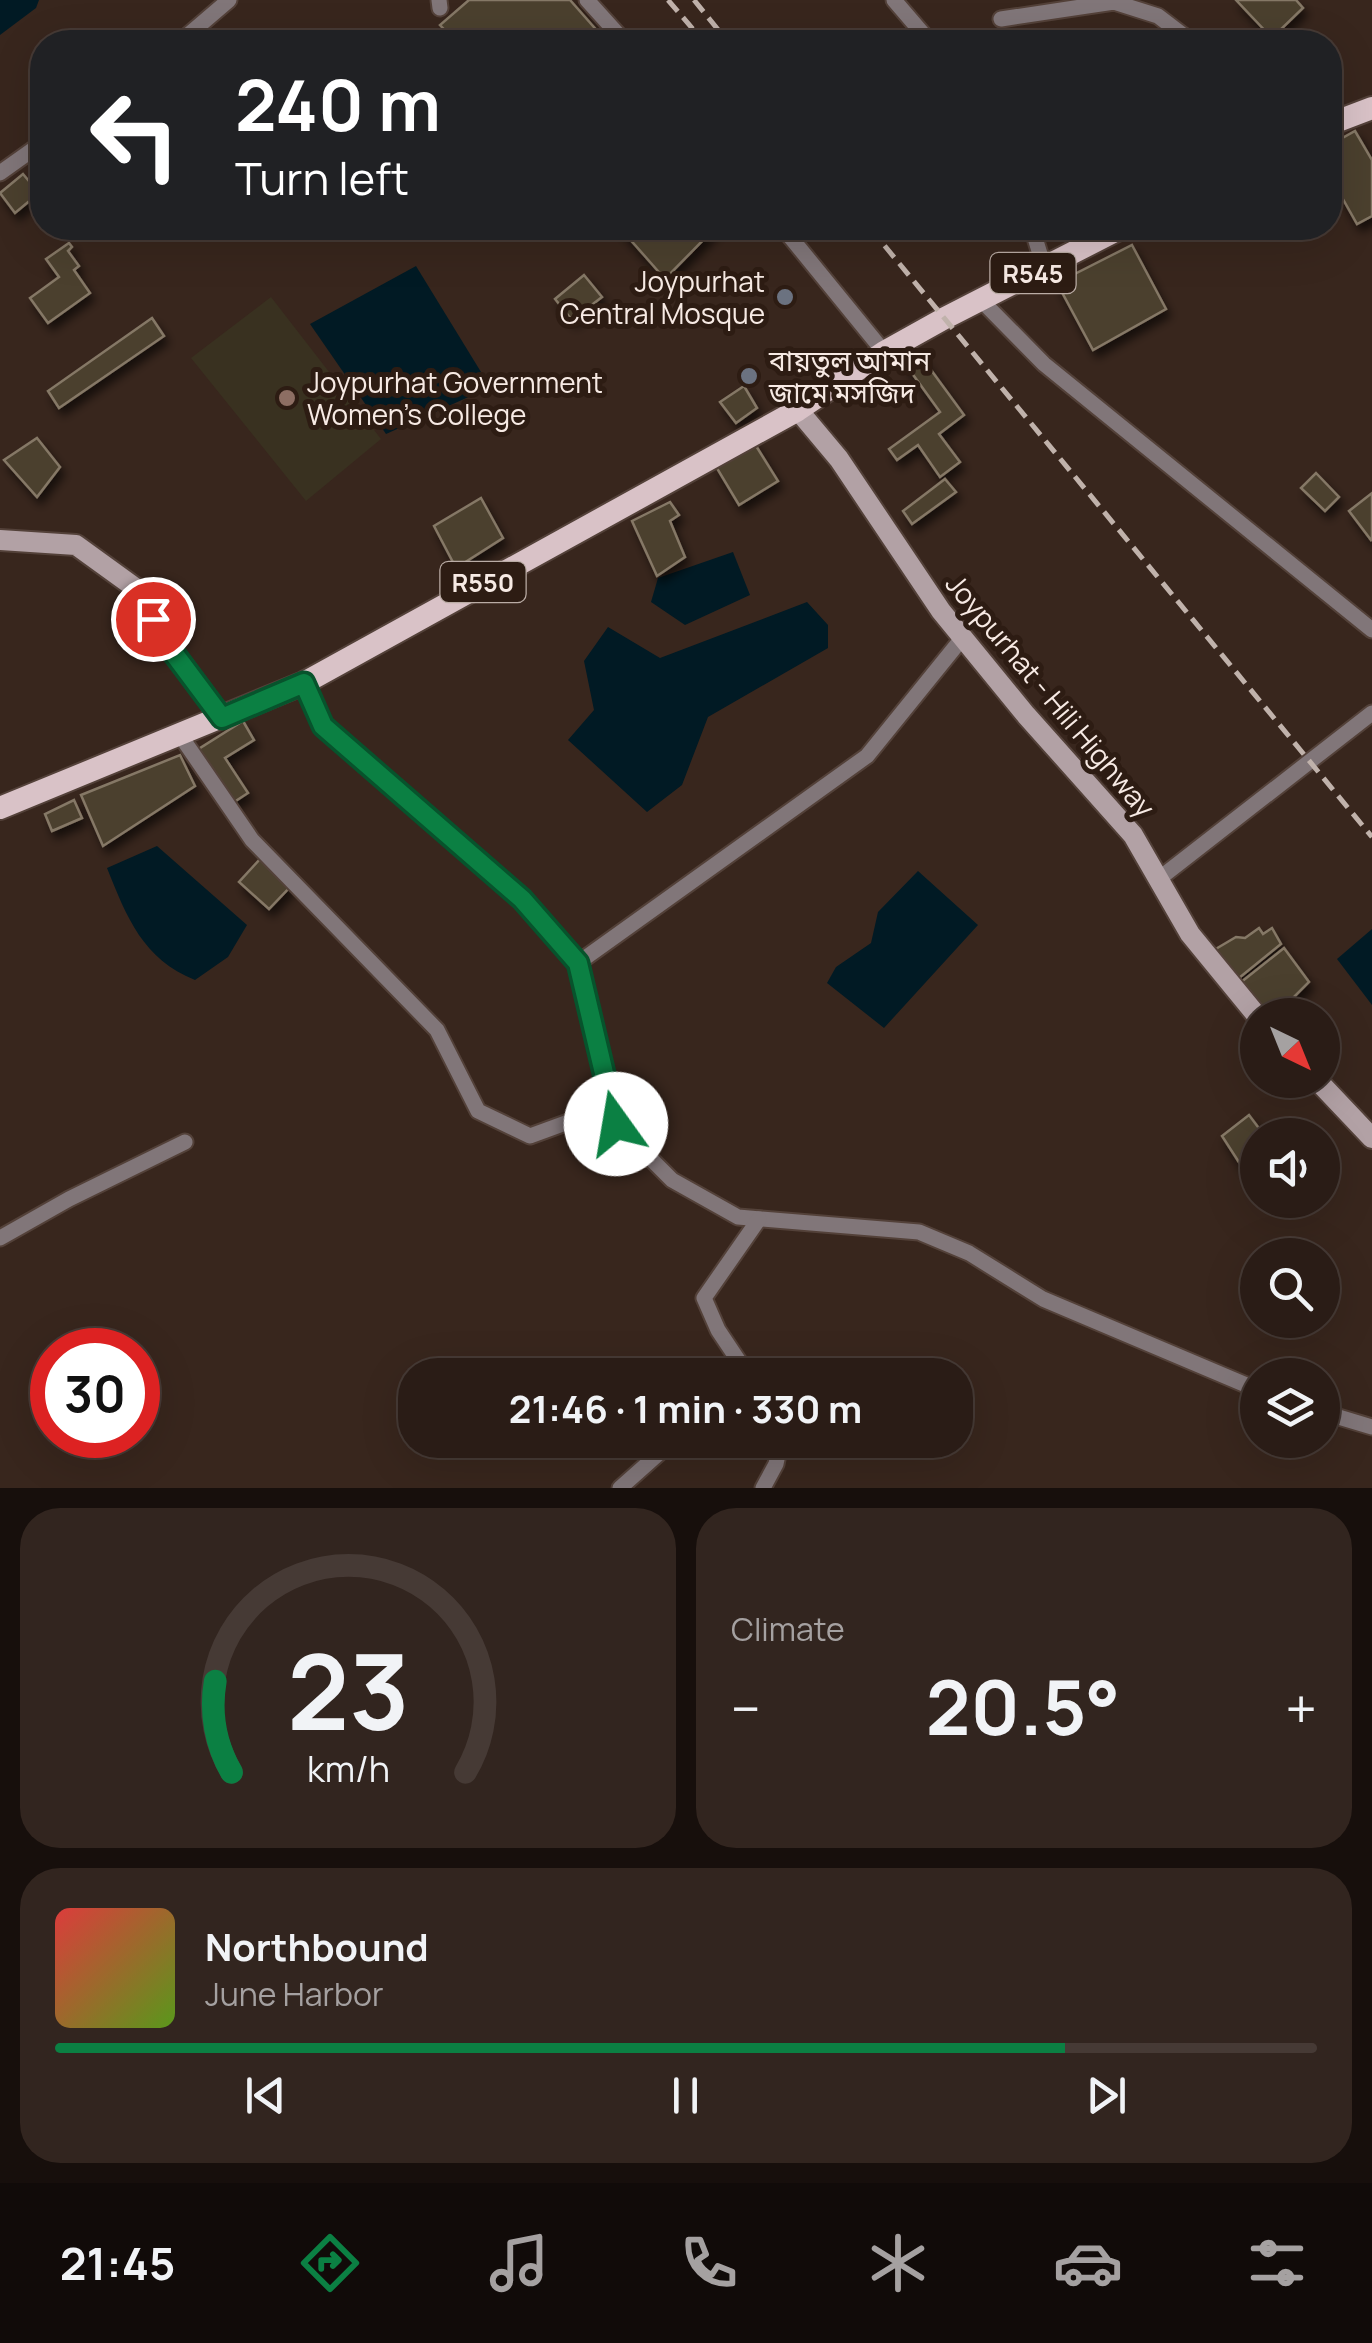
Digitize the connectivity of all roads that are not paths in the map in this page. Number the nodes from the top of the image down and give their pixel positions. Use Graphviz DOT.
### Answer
graph roads {
  1 [pos="229,0"];
  2 [pos="587,0"];
  3 [pos="894,0"];
  4 [pos="1080,3"];
  5 [pos="1001,19"];
  6 [pos="194,30"];
  7 [pos="613,30"];
  8 [pos="920,30"];
  9 [pos="1176,30"];
  10 [pos="1372,108"];
  11 [pos="1342,119"];
  12 [pos="30,152"];
  13 [pos="0,173"];
  14 [pos="792,240"];
  15 [pos="1036,240"];
  16 [pos="1097,240"];
  17 [pos="1044,267"];
  18 [pos="980,300"];
  19 [pos="946,318"];
  20 [pos="884,352"];
  21 [pos="798,410"];
  22 [pos="0,540"];
  23 [pos="1372,630"];
  24 [pos="964,636"];
  25 [pos="304,683"];
  26 [pos="1372,713"];
  27 [pos="222,718"];
  28 [pos="180,735"];
  29 [pos="0,808"];
  30 [pos="1160,878"];
  31 [pos="578,963"];
  32 [pos="1242,998"];
  33 [pos="1334,1098"];
  34 [pos="612,1106"];
  35 [pos="1372,1138"];
  36 [pos="186,1142"];
  37 [pos="759,1218"];
  38 [pos="0,1238"];
  39 [pos="736,1358"];
  40 [pos="1240,1382"];
  41 [pos="1340,1417"];
  42 [pos="1372,1427"];
  43 [pos="654,1458"];
  44 [pos="778,1458"];
  45 [pos="620,1488"];
  46 [pos="763,1488"];
  1 -- 6 [label="street"];
  2 -- 7 [label="street"];
  3 -- 8 [label="street"];
  4 -- 5 [label="street"];
  4 -- 9 [label="street"];
  10 -- 11 [label="main road"];
  12 -- 13 [label="street"];
  14 -- 20 [label="street"];
  15 -- 17 [label="street"];
  16 -- 17 [label="main road, R545"];
  17 -- 18 [label="main road, R545"];
  18 -- 19 [label="main road, R545"];
  18 -- 23 [label="street"];
  19 -- 20 [label="main road, R550"];
  20 -- 21 [label="main road, R550"];
  21 -- 24 [label="main road, Joypurhat - Hili Highway"];
  21 -- 25 [label="main road, R550"];
  22 -- 27 [label="main road"];
  24 -- 30 [label="main road, Joypurhat - Hili Highway"];
  24 -- 31 [label="street"];
  25 -- 27 [label="main road, R550"];
  25 -- 31 [label="street"];
  26 -- 30 [label="street"];
  27 -- 28 [label="main road, R550"];
  28 -- 29 [label="main road, R550"];
  28 -- 34 [label="street"];
  30 -- 32 [label="main road, Joypurhat - Hili Highway"];
  31 -- 34 [label="street"];
  33 -- 35 [label="main road"];
  34 -- 37 [label="street"];
  36 -- 38 [label="street"];
  37 -- 39 [label="street"];
  37 -- 40 [label="street"];
  41 -- 42 [label="street"];
  43 -- 45 [label="street"];
  44 -- 46 [label="street"];
}
